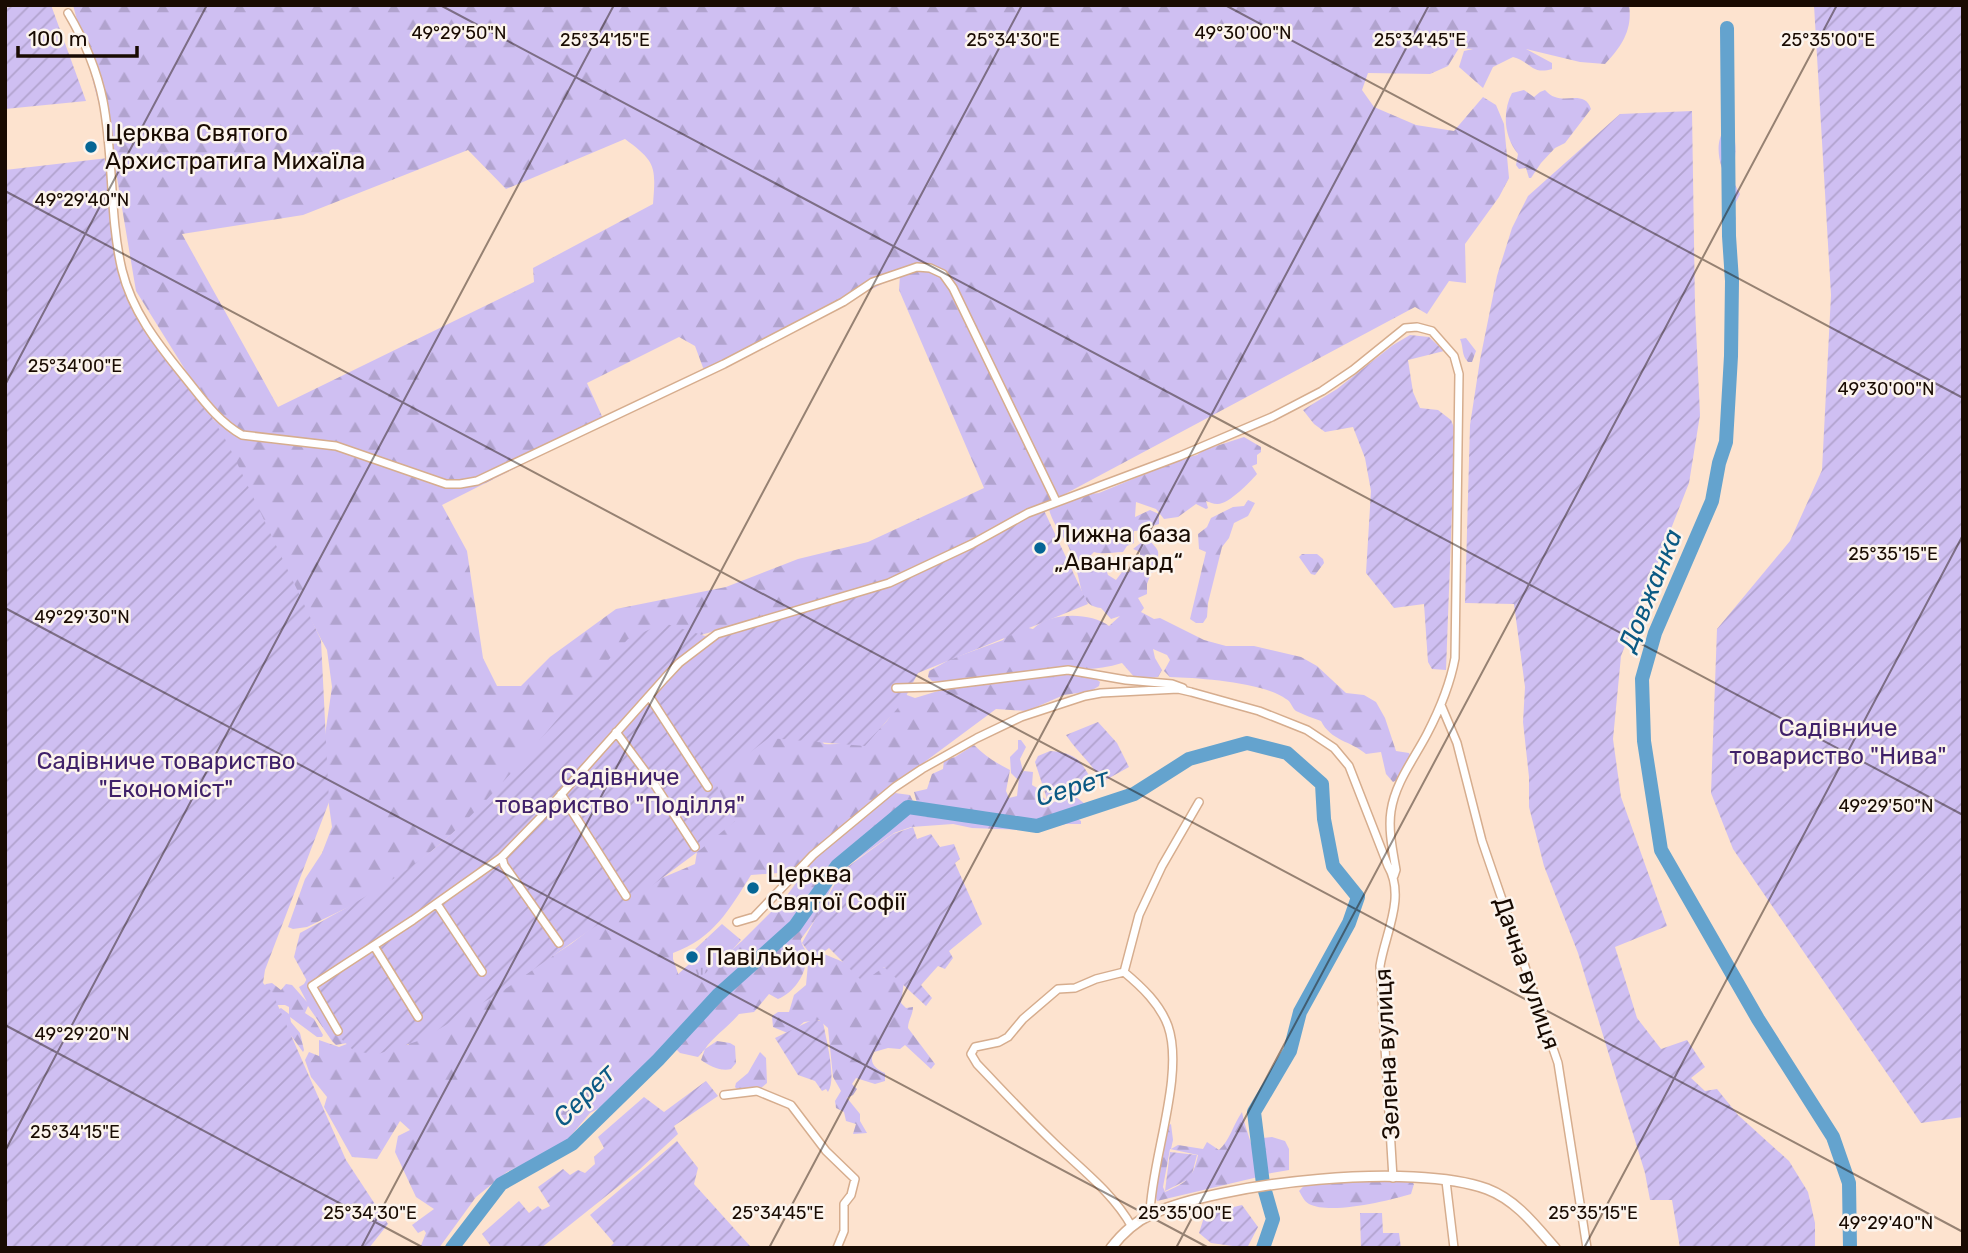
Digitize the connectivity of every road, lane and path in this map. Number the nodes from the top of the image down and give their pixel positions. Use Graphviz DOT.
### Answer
graph roads {
  1 [pos="68,13"];
  2 [pos="1056,501"];
  3 [pos="896,688"];
  4 [pos="1191,692"];
  5 [pos="649,695"];
  6 [pos="1441,705"];
  7 [pos="616,732"];
  8 [pos="708,787"];
  9 [pos="561,794"];
  10 [pos="1199,802"];
  11 [pos="695,847"];
  12 [pos="502,857"];
  13 [pos="1394,876"];
  14 [pos="626,896"];
  15 [pos="437,904"];
  16 [pos="737,922"];
  17 [pos="559,943"];
  18 [pos="374,946"];
  19 [pos="482,972"];
  20 [pos="1124,972"];
  21 [pos="418,1017"];
  22 [pos="338,1031"];
  23 [pos="724,1095"];
  24 [pos="1393,1178"];
  25 [pos="1447,1181"];
  26 [pos="1150,1214"];
  27 [pos="1132,1227"];
  28 [pos="837,1248"];
  29 [pos="1111,1248"];
  30 [pos="1454,1248"];
  31 [pos="1555,1248"];
  32 [pos="1587,1248"];
  1 -- 2 [label="street"];
  2 -- 5 [label="street"];
  2 -- 6 [label="street"];
  3 -- 4 [label="street"];
  4 -- 13 [label="street, Зелена вулиця"];
  4 -- 16 [label="street, Зелена вулиця"];
  5 -- 7 [label="street"];
  5 -- 8 [label="street"];
  6 -- 13 [label="street"];
  6 -- 32 [label="street, Дачна вулиця"];
  7 -- 9 [label="street"];
  7 -- 11 [label="street"];
  9 -- 12 [label="street"];
  9 -- 14 [label="street"];
  10 -- 20 [label="street"];
  12 -- 15 [label="street"];
  12 -- 17 [label="street"];
  13 -- 24 [label="street, Зелена вулиця"];
  15 -- 18 [label="street"];
  15 -- 19 [label="street"];
  18 -- 21 [label="street"];
  18 -- 22 [label="street"];
  20 -- 26 [label="street"];
  20 -- 27 [label="street"];
  23 -- 28 [label="street"];
  24 -- 25 [label="street"];
  24 -- 26 [label="street"];
  25 -- 30 [label="street"];
  25 -- 31 [label="street"];
  26 -- 27 [label="street"];
  27 -- 29 [label="street"];
}
